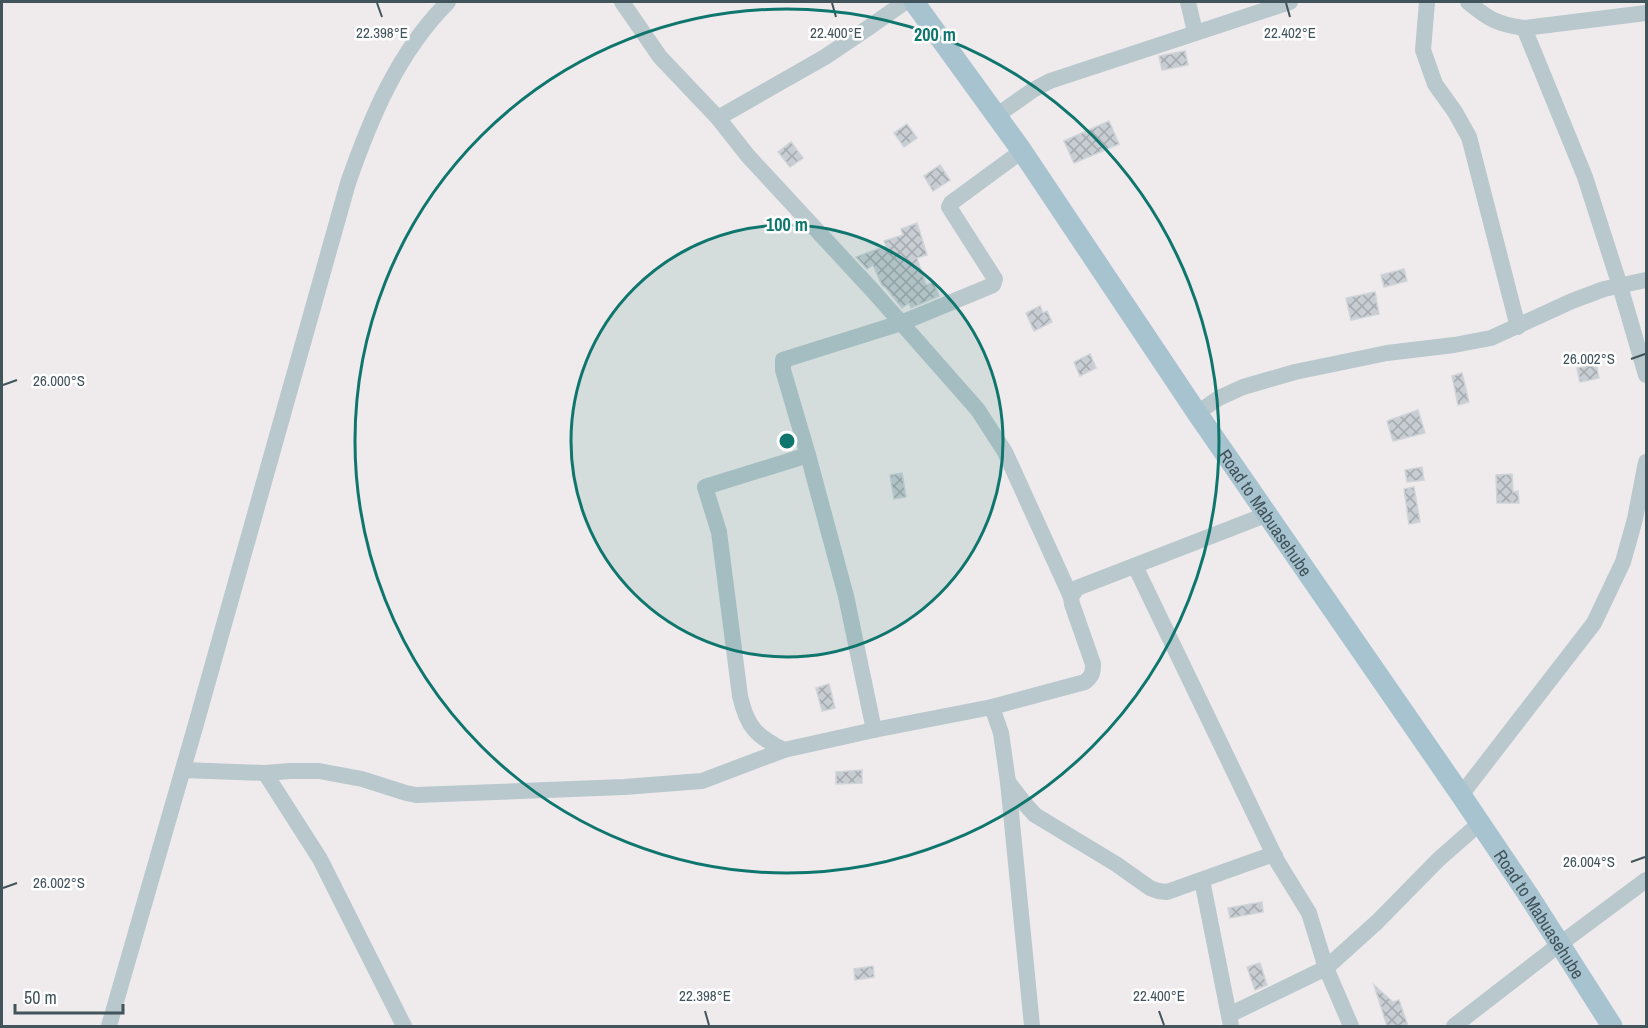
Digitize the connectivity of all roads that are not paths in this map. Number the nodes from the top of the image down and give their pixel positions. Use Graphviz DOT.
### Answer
graph roads {
  1 [pos="448,2"];
  2 [pos="622,2"];
  3 [pos="905,2"];
  4 [pos="914,2"];
  5 [pos="1188,2"];
  6 [pos="1290,2"];
  7 [pos="1427,2"];
  8 [pos="1468,2"];
  9 [pos="1647,13"];
  10 [pos="1524,28"];
  11 [pos="1195,32"];
  12 [pos="996,116"];
  13 [pos="718,118"];
  14 [pos="1022,151"];
  15 [pos="1647,280"];
  16 [pos="1620,286"];
  17 [pos="901,323"];
  18 [pos="1518,327"];
  19 [pos="1647,375"];
  20 [pos="1197,413"];
  21 [pos="808,455"];
  22 [pos="1647,462"];
  23 [pos="1268,514"];
  24 [pos="1136,566"];
  25 [pos="1071,597"];
  26 [pos="992,707"];
  27 [pos="874,730"];
  28 [pos="784,750"];
  29 [pos="183,770"];
  30 [pos="266,773"];
  31 [pos="1008,782"];
  32 [pos="1461,795"];
  33 [pos="1480,823"];
  34 [pos="1275,856"];
  35 [pos="1202,880"];
  36 [pos="1647,880"];
  37 [pos="1560,944"];
  38 [pos="1326,968"];
  39 [pos="1230,1021"];
  40 [pos="109,1026"];
  41 [pos="404,1026"];
  42 [pos="1032,1026"];
  43 [pos="1351,1026"];
  44 [pos="1454,1026"];
  45 [pos="1612,1026"];
  1 -- 29 [label="street"];
  2 -- 13 [label="street"];
  3 -- 13 [label="street"];
  4 -- 12 [label="main road, Road to Mabuasehube"];
  5 -- 11 [label="street"];
  6 -- 11 [label="street"];
  7 -- 18 [label="street"];
  8 -- 10 [label="street"];
  9 -- 10 [label="street"];
  10 -- 16 [label="street"];
  11 -- 12 [label="street"];
  12 -- 14 [label="main road, Road to Mabuasehube"];
  13 -- 17 [label="street"];
  14 -- 17 [label="street"];
  14 -- 20 [label="main road, Road to Mabuasehube"];
  15 -- 16 [label="street"];
  16 -- 18 [label="street"];
  16 -- 19 [label="street"];
  17 -- 21 [label="street"];
  17 -- 25 [label="street"];
  18 -- 20 [label="street"];
  20 -- 23 [label="main road, Road to Mabuasehube"];
  21 -- 27 [label="street"];
  21 -- 28 [label="street"];
  22 -- 32 [label="street"];
  23 -- 24 [label="street"];
  23 -- 32 [label="main road, Road to Mabuasehube"];
  24 -- 25 [label="street"];
  24 -- 34 [label="street"];
  25 -- 26 [label="street"];
  26 -- 27 [label="street"];
  26 -- 31 [label="street"];
  27 -- 28 [label="street"];
  28 -- 30 [label="street"];
  29 -- 30 [label="street"];
  29 -- 40 [label="street"];
  30 -- 41 [label="street"];
  31 -- 35 [label="street"];
  31 -- 42 [label="street"];
  32 -- 33 [label="main road, Road to Mabuasehube"];
  33 -- 37 [label="main road, Road to Mabuasehube"];
  33 -- 38 [label="street"];
  34 -- 35 [label="street"];
  34 -- 38 [label="street"];
  35 -- 39 [label="street"];
  36 -- 37 [label="street"];
  37 -- 44 [label="street"];
  37 -- 45 [label="main road, Road to Mabuasehube"];
  38 -- 39 [label="street"];
  38 -- 43 [label="street"];
}
